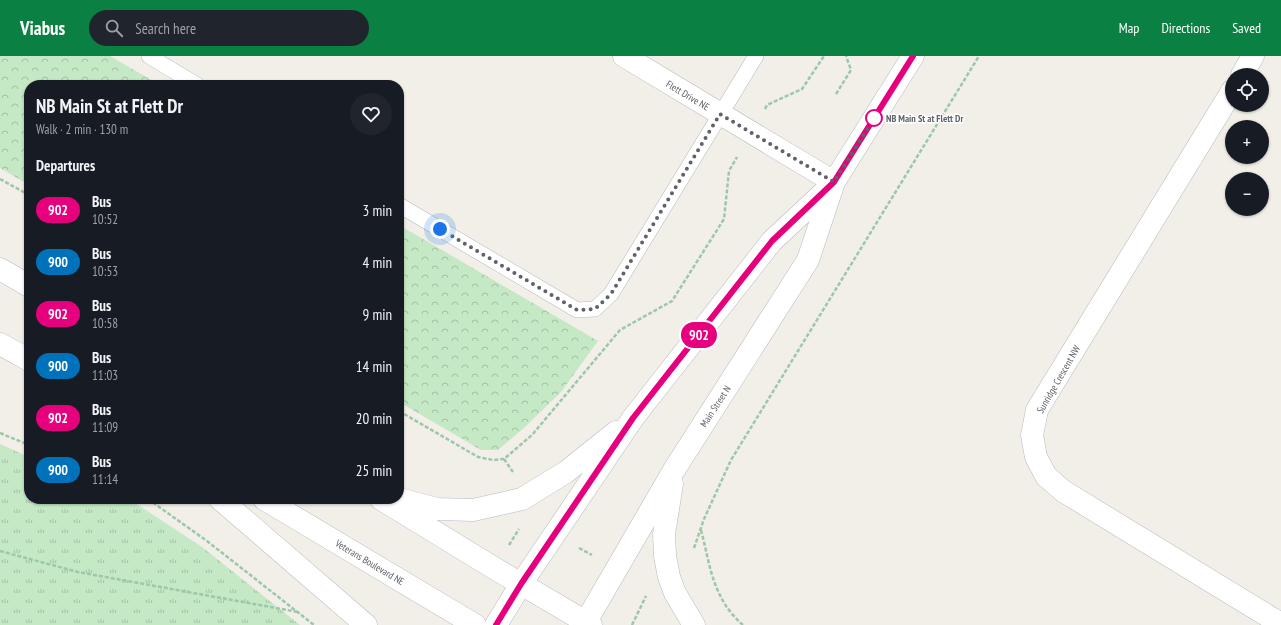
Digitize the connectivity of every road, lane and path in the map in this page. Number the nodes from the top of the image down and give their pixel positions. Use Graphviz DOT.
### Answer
graph roads {
  1 [pos="148,56"];
  2 [pos="624,56"];
  3 [pos="756,56"];
  4 [pos="824,56"];
  5 [pos="846,56"];
  6 [pos="913,56"];
  7 [pos="979,56"];
  8 [pos="1253,56"];
  9 [pos="1246,68"];
  10 [pos="189,80"];
  11 [pos="836,94"];
  12 [pos="1225,102"];
  13 [pos="720,114"];
  14 [pos="751,132"];
  15 [pos="0,179"];
  16 [pos="834,182"];
  17 [pos="24,192"];
  18 [pos="404,208"];
  19 [pos="0,269"];
  20 [pos="24,283"];
  21 [pos="0,344"];
  22 [pos="24,357"];
  23 [pos="404,414"];
  24 [pos="633,418"];
  25 [pos="0,434"];
  26 [pos="24,443"];
  27 [pos="674,470"];
  28 [pos="404,500"];
  29 [pos="155,504"];
  30 [pos="226,504"];
  31 [pos="272,504"];
  32 [pos="389,504"];
  33 [pos="521,527"];
  34 [pos="555,535"];
  35 [pos="505,550"];
  36 [pos="0,551"];
  37 [pos="617,568"];
  38 [pos="521,584"];
  39 [pos="648,592"];
  40 [pos="298,612"];
  41 [pos="587,624"];
  42 [pos="1281,624"];
  43 [pos="314,625"];
  44 [pos="366,625"];
  45 [pos="475,625"];
  46 [pos="496,625"];
  47 [pos="632,625"];
  48 [pos="694,625"];
  49 [pos="743,625"];
  1 -- 10 [label="lane"];
  2 -- 13 [label="main road, Flett Drive NE"];
  3 -- 13 [label="lane"];
  4 -- 14 [label="path"];
  5 -- 11 [label="path"];
  6 -- 16 [label="main road, Main Street N"];
  7 -- 49 [label="path"];
  8 -- 9 [label="main road"];
  12 -- 42 [label="main road, Sunridge Crescent NW"];
  13 -- 14 [label="main road, Flett Drive NE"];
  13 -- 18 [label="lane"];
  14 -- 16 [label="main road, Flett Drive NE"];
  14 -- 23 [label="path"];
  15 -- 17 [label="path"];
  16 -- 24 [label="main road, Main Street N"];
  16 -- 27 [label="main road, Main Street N"];
  19 -- 20 [label="main road"];
  21 -- 22 [label="main road"];
  24 -- 28 [label="main road"];
  24 -- 34 [label="main road, Main Street N"];
  25 -- 26 [label="path"];
  27 -- 37 [label="main road, Main Street N"];
  27 -- 48 [label="main road"];
  29 -- 40 [label="path"];
  30 -- 44 [label="main road"];
  31 -- 45 [label="main road, Veterans Boulevard NE"];
  32 -- 38 [label="main road"];
  33 -- 35 [label="path"];
  34 -- 37 [label="path"];
  34 -- 38 [label="main road, Main Street N"];
  36 -- 40 [label="path"];
  37 -- 41 [label="main road, Main Street N"];
  38 -- 41 [label="main road"];
  38 -- 46 [label="main road, Main Street N"];
  39 -- 47 [label="path"];
  40 -- 43 [label="path"];
}
